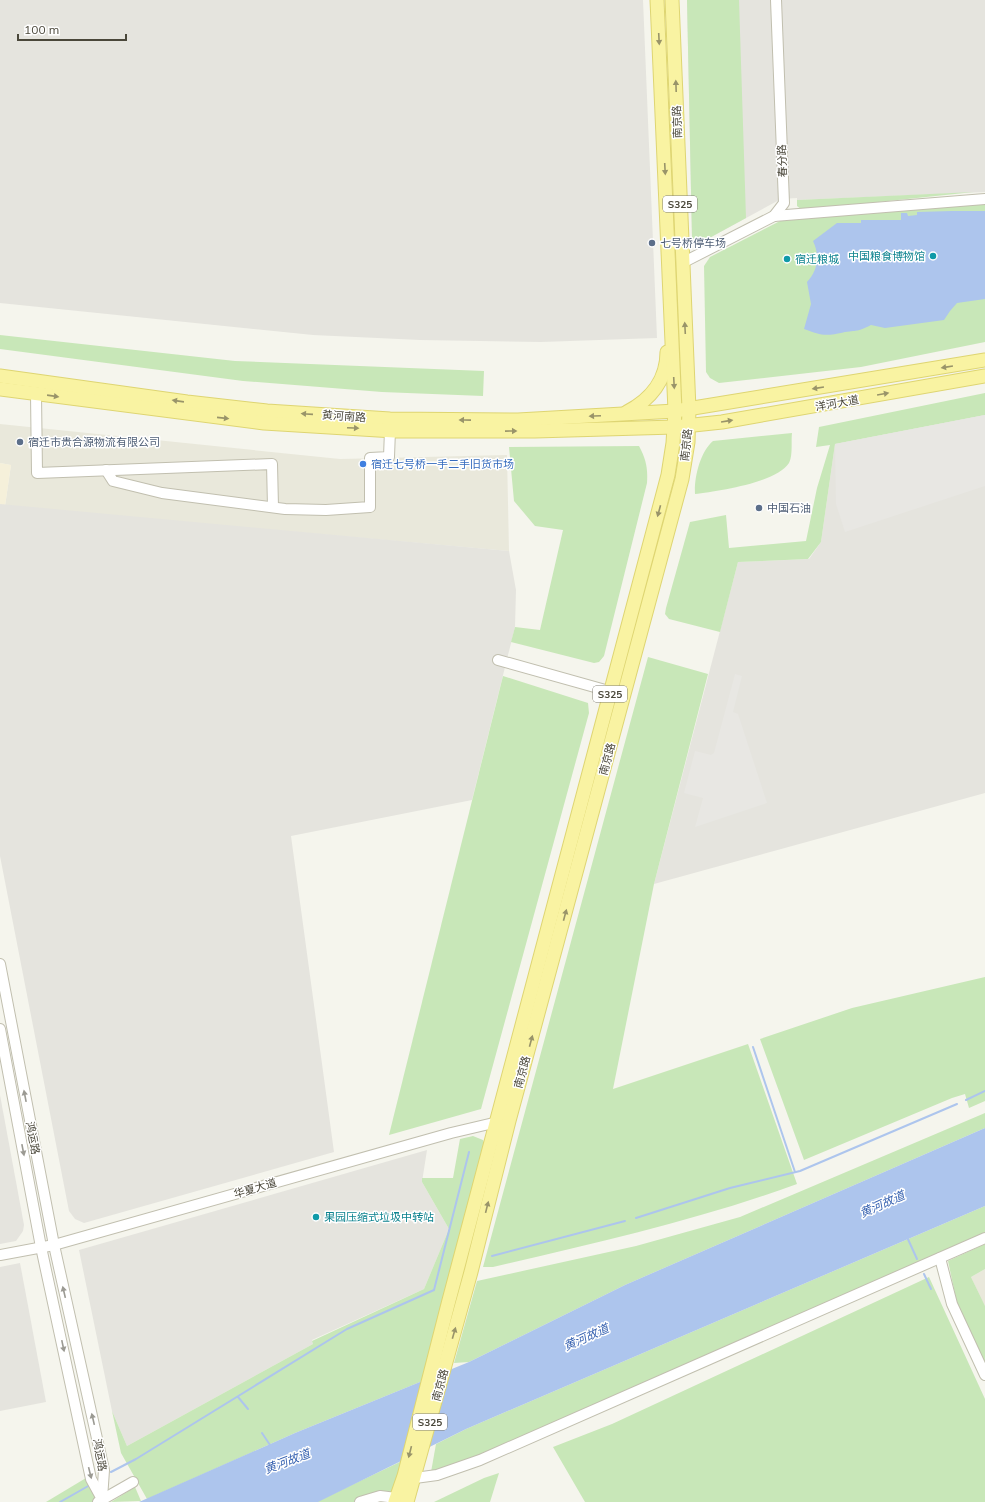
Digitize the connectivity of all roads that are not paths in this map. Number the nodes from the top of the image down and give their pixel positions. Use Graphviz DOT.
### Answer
graph roads {
  1 [pos="657,0"];
  2 [pos="672,0"];
  3 [pos="776,0"];
  4 [pos="985,199"];
  5 [pos="784,203"];
  6 [pos="800,214"];
  7 [pos="774,216"];
  8 [pos="668,247"];
  9 [pos="682,263"];
  10 [pos="985,360"];
  11 [pos="0,376"];
  12 [pos="985,376"];
  13 [pos="0,389"];
  14 [pos="36,394"];
  15 [pos="689,409"];
  16 [pos="676,411"];
  17 [pos="624,414"];
  18 [pos="689,426"];
  19 [pos="675,427"];
  20 [pos="390,430"];
  21 [pos="106,470"];
  22 [pos="273,507"];
  23 [pos="498,660"];
  24 [pos="611,691"];
  25 [pos="624,694"];
  26 [pos="0,964"];
  27 [pos="0,1030"];
  28 [pos="503,1121"];
  29 [pos="985,1238"];
  30 [pos="54,1245"];
  31 [pos="41,1247"];
  32 [pos="0,1255"];
  33 [pos="940,1258"];
  34 [pos="985,1375"];
  35 [pos="412,1476"];
  36 [pos="133,1482"];
  37 [pos="100,1500"];
  38 [pos="400,1501"];
  39 [pos="360,1502"];
  1 -- 8 [label="main road, 南京路 / S325, one-way"];
  9 -- 2 [label="main road, 南京路 / S325, one-way"];
  3 -- 5 [label="street, 春分路"];
  4 -- 6 [label="street"];
  5 -- 6 [label="street"];
  5 -- 7 [label="street"];
  6 -- 7 [label="street"];
  7 -- 9 [label="street"];
  8 -- 16 [label="main road, 南京路 / S325, one-way"];
  8 -- 17 [label="main road"];
  15 -- 9 [label="main road, 南京路 / S325, one-way"];
  10 -- 15 [label="main road, 洋河大道, one-way"];
  17 -- 11 [label="main road, 黄河南路, one-way"];
  18 -- 12 [label="main road, 洋河大道, one-way"];
  13 -- 14 [label="main road, 黄河南路"];
  14 -- 20 [label="main road, 黄河南路, one-way"];
  14 -- 21 [label="street"];
  15 -- 16 [label="main road, 黄河南路"];
  15 -- 18 [label="main road, 南京路 / S325"];
  16 -- 17 [label="main road, 黄河南路"];
  16 -- 19 [label="main road, 南京路 / S325"];
  18 -- 19 [label="main road, 黄河南路"];
  18 -- 25 [label="main road, 南京路 / S325"];
  20 -- 19 [label="main road, 黄河南路, one-way"];
  19 -- 24 [label="main road, 南京路 / S325, one-way"];
  20 -- 22 [label="street"];
  21 -- 22 [label="street"];
  21 -- 22 [label="street"];
  23 -- 24 [label="street"];
  24 -- 25 [label="street"];
  24 -- 28 [label="main road, 南京路 / S325"];
  28 -- 25 [label="main road, 南京路 / S325, one-way"];
  30 -- 26 [label="street, 鸿运路, one-way"];
  27 -- 31 [label="street, 鸿运路, one-way"];
  28 -- 30 [label="street, 华夏大道"];
  35 -- 28 [label="main road, 南京路 / S325, one-way"];
  28 -- 35 [label="main road, 南京路 / S325, one-way"];
  29 -- 33 [label="street"];
  30 -- 31 [label="street, 华夏大道"];
  37 -- 30 [label="street, 鸿运路, one-way"];
  31 -- 32 [label="street, 华夏大道"];
  31 -- 37 [label="street, 鸿运路, one-way"];
  33 -- 34 [label="street"];
  33 -- 35 [label="street"];
  35 -- 38 [label="main road, 南京路 / S325"];
  36 -- 37 [label="street"];
  38 -- 39 [label="street"];
}
